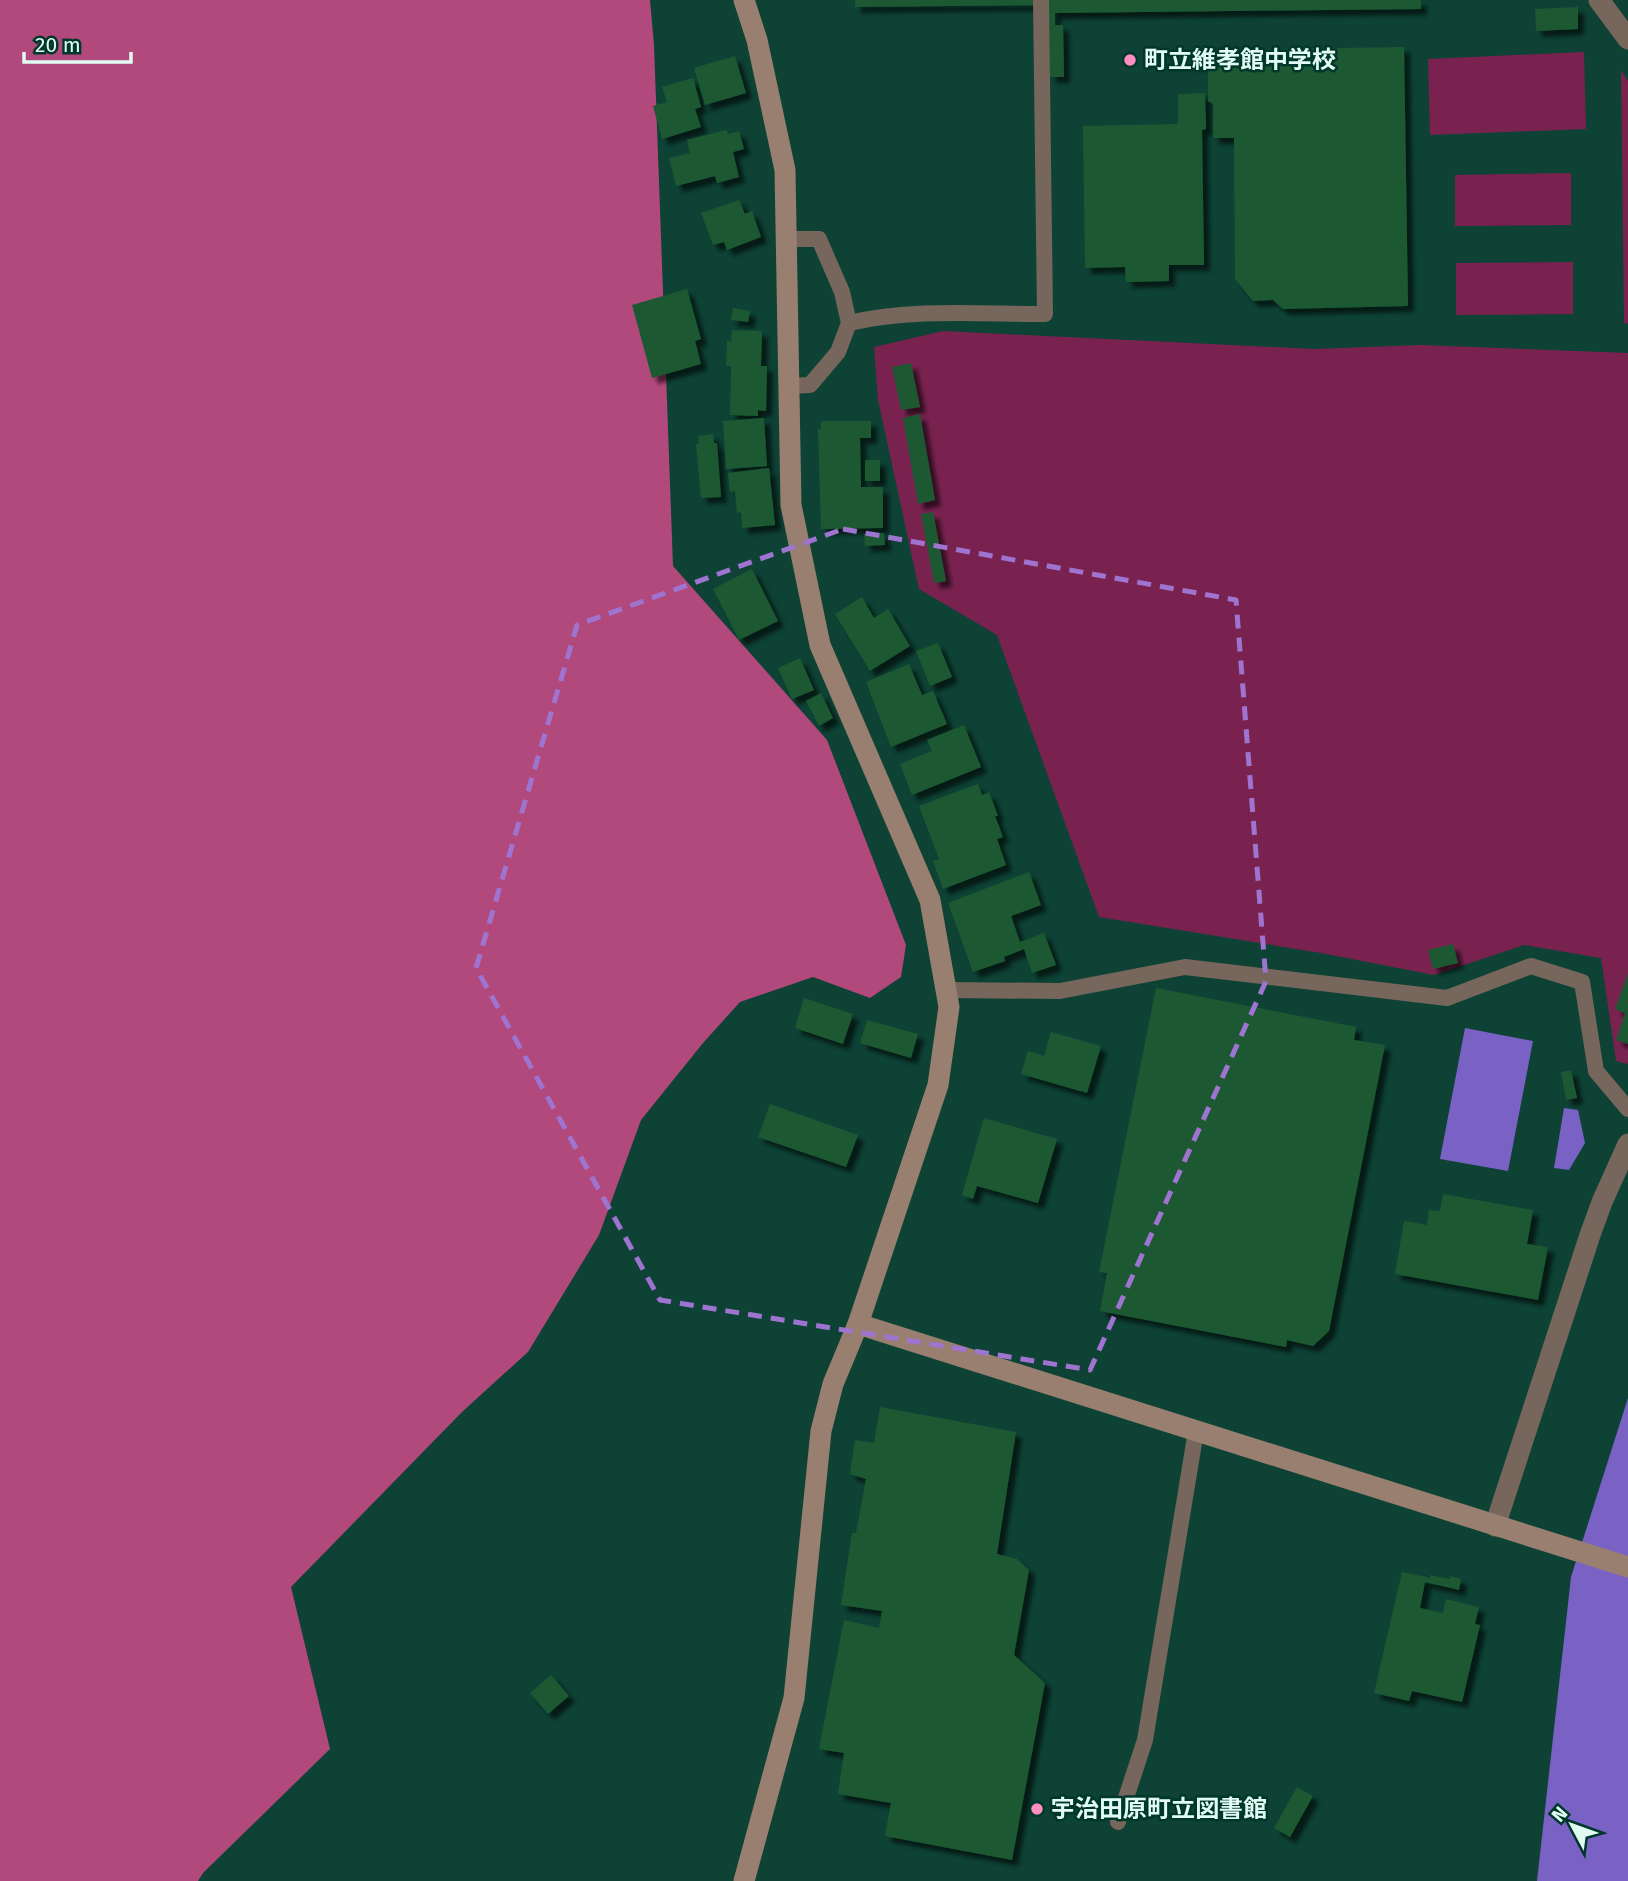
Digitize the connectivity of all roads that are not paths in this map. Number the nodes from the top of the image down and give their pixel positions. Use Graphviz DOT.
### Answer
graph roads {
  1 [pos="744,0"];
  2 [pos="1041,0"];
  3 [pos="1598,0"];
  4 [pos="1628,39"];
  5 [pos="786,239"];
  6 [pos="849,323"];
  7 [pos="789,386"];
  8 [pos="946,989"];
  9 [pos="1628,1109"];
  10 [pos="1628,1144"];
  11 [pos="858,1324"];
  12 [pos="1196,1431"];
  13 [pos="1494,1526"];
  14 [pos="1628,1567"];
  15 [pos="1118,1822"];
  16 [pos="744,1881"];
  1 -- 5 [label="street"];
  2 -- 6 [label="lane"];
  3 -- 4 [label="street"];
  5 -- 6 [label="lane"];
  5 -- 7 [label="street"];
  6 -- 7 [label="lane"];
  7 -- 8 [label="street"];
  8 -- 9 [label="lane"];
  8 -- 11 [label="street"];
  10 -- 13 [label="street"];
  11 -- 12 [label="street"];
  11 -- 16 [label="street"];
  12 -- 13 [label="street"];
  12 -- 15 [label="lane"];
  13 -- 14 [label="street"];
}
